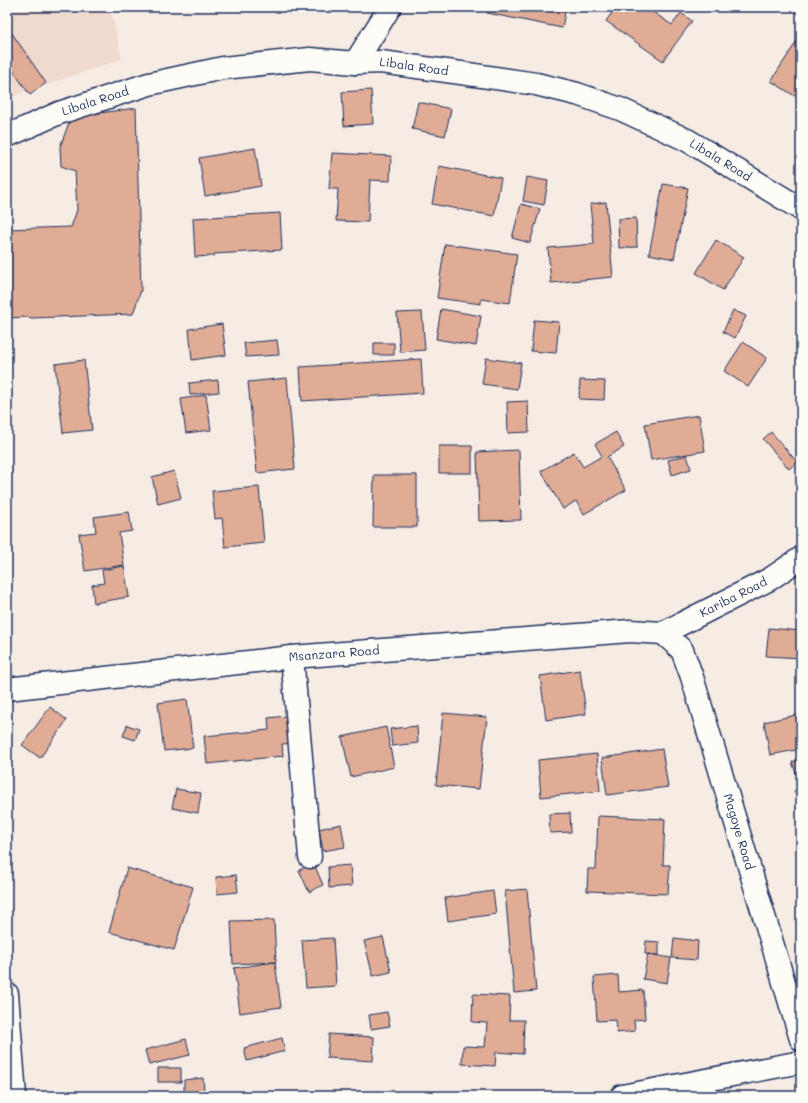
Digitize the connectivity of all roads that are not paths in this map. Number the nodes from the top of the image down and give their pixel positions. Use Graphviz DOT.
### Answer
graph roads {
  1 [pos="390,7"];
  2 [pos="355,63"];
  3 [pos="7,136"];
  4 [pos="801,209"];
  5 [pos="801,558"];
  6 [pos="663,633"];
  7 [pos="292,657"];
  8 [pos="7,689"];
  9 [pos="310,856"];
  10 [pos="7,994"];
  11 [pos="801,1039"];
  12 [pos="801,1062"];
  13 [pos="15,1096"];
  14 [pos="622,1096"];
  1 -- 2 [label="street"];
  2 -- 3 [label="street, Libala Road"];
  2 -- 4 [label="street, Libala Road"];
  5 -- 6 [label="street, Kariba Road"];
  6 -- 7 [label="street, Msanzara Road"];
  6 -- 11 [label="street, Magoye Road"];
  7 -- 8 [label="street, Msanzara Road"];
  7 -- 9 [label="street"];
  10 -- 13 [label="street"];
  12 -- 14 [label="street"];
}
